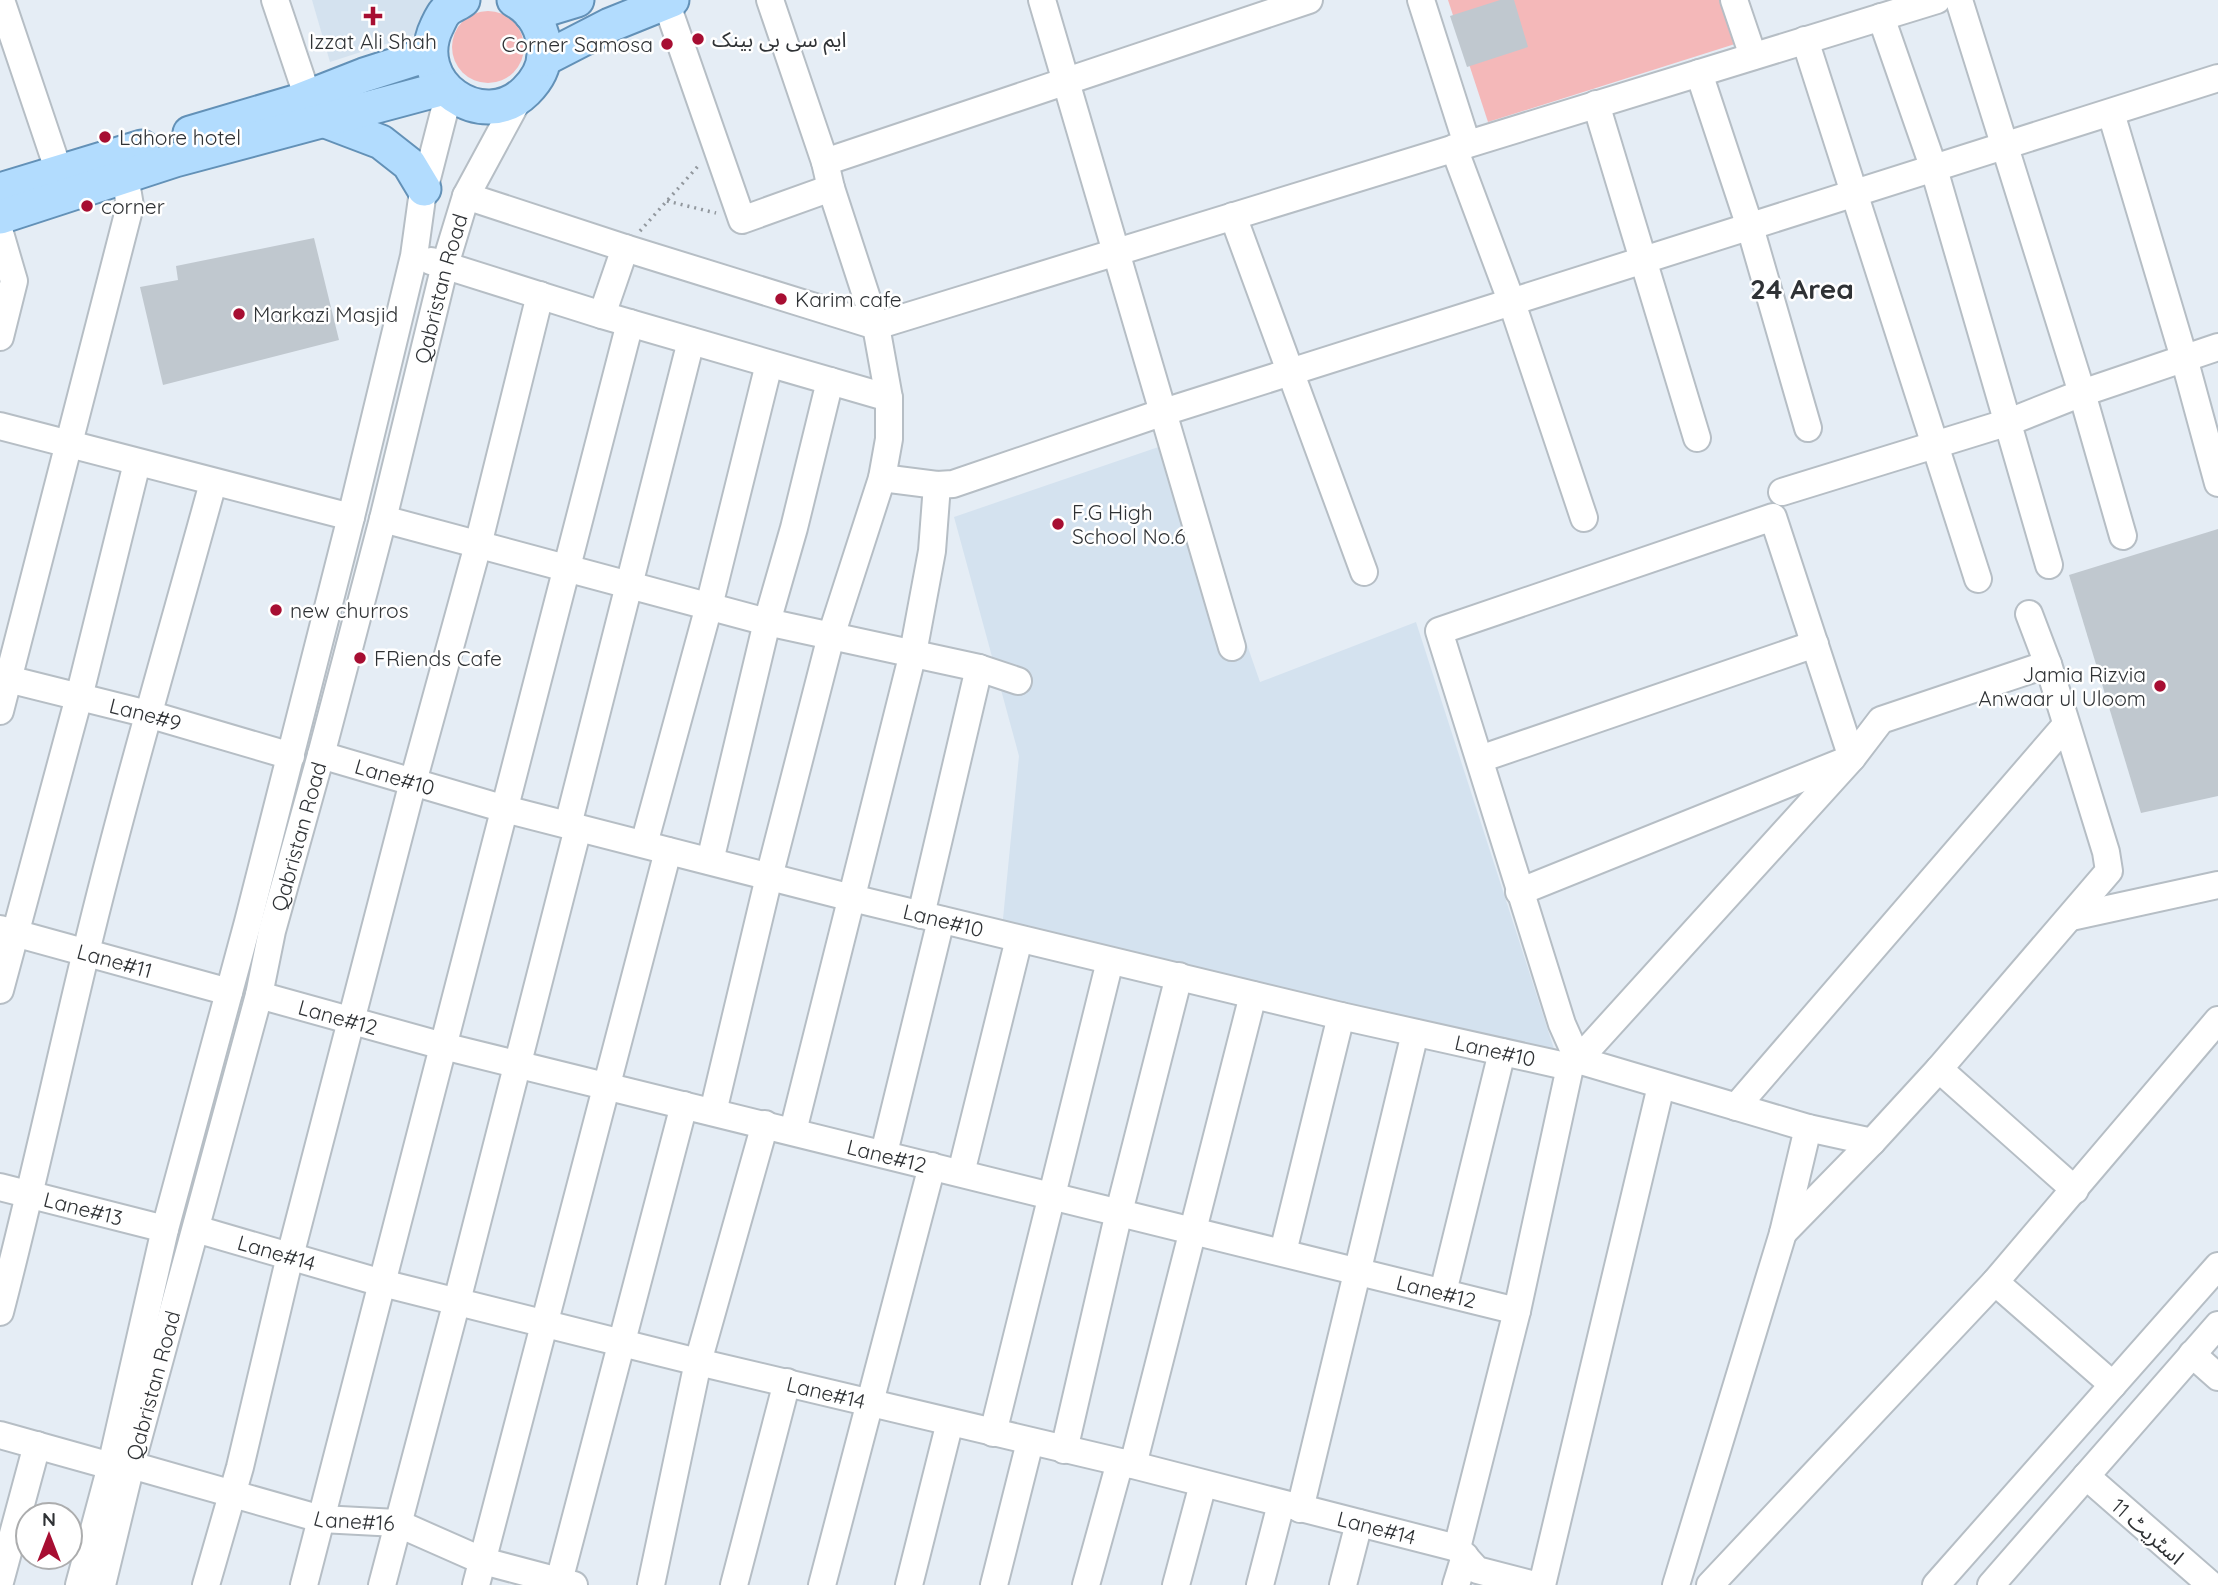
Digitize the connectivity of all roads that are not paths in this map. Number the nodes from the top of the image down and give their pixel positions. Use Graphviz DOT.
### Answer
graph roads {
  1 [pos="1,0"];
  2 [pos="275,0"];
  3 [pos="463,0"];
  4 [pos="577,0"];
  5 [pos="770,0"];
  6 [pos="1042,0"];
  7 [pos="1309,0"];
  8 [pos="1421,0"];
  9 [pos="1734,0"];
  10 [pos="1937,0"];
  11 [pos="1959,0"];
  12 [pos="669,1"];
  13 [pos="526,6"];
  14 [pos="1881,17"];
  15 [pos="1805,40"];
  16 [pos="430,54"];
  17 [pos="1753,56"];
  18 [pos="544,60"];
  19 [pos="1699,73"];
  20 [pos="1066,80"];
  21 [pos="2216,87"];
  22 [pos="447,90"];
  23 [pos="519,98"];
  24 [pos="1596,104"];
  25 [pos="315,109"];
  26 [pos="2111,113"];
  27 [pos="1461,146"];
  28 [pos="2004,147"];
  29 [pos="825,162"];
  30 [pos="1934,169"];
  31 [pos="59,173"];
  32 [pos="125,176"];
  33 [pos="831,188"];
  34 [pos="424,189"];
  35 [pos="0,190"];
  36 [pos="1855,194"];
  37 [pos="466,196"];
  38 [pos="1233,216"];
  39 [pos="0,217"];
  40 [pos="1750,227"];
  41 [pos="0,233"];
  42 [pos="625,248"];
  43 [pos="1116,252"];
  44 [pos="414,256"];
  45 [pos="1643,261"];
  46 [pos="445,265"];
  47 [pos="540,295"];
  48 [pos="1512,303"];
  49 [pos="602,315"];
  50 [pos="631,323"];
  51 [pos="876,326"];
  52 [pos="0,337"];
  53 [pos="691,341"];
  54 [pos="2218,347"];
  55 [pos="2184,358"];
  56 [pos="769,364"];
  57 [pos="1289,373"];
  58 [pos="830,381"];
  59 [pos="2082,393"];
  60 [pos="889,398"];
  61 [pos="1164,412"];
  62 [pos="2009,422"];
  63 [pos="0,426"];
  64 [pos="1808,428"];
  65 [pos="1697,438"];
  66 [pos="69,444"];
  67 [pos="1936,444"];
  68 [pos="137,463"];
  69 [pos="882,478"];
  70 [pos="214,483"];
  71 [pos="2218,483"];
  72 [pos="937,485"];
  73 [pos="1782,492"];
  74 [pos="351,517"];
  75 [pos="1584,518"];
  76 [pos="383,519"];
  77 [pos="2123,536"];
  78 [pos="478,545"];
  79 [pos="2049,565"];
  80 [pos="567,568"];
  81 [pos="1364,572"];
  82 [pos="1978,579"];
  83 [pos="631,585"];
  84 [pos="709,606"];
  85 [pos="2029,614"];
  86 [pos="768,622"];
  87 [pos="831,636"];
  88 [pos="1815,644"];
  89 [pos="1233,647"];
  90 [pos="913,653"];
  91 [pos="2048,664"];
  92 [pos="979,668"];
  93 [pos="5,678"];
  94 [pos="1018,681"];
  95 [pos="79,697"];
  96 [pos="0,711"];
  97 [pos="148,715"];
  98 [pos="2065,726"];
  99 [pos="291,755"];
  100 [pos="321,755"];
  101 [pos="1852,758"];
  102 [pos="1480,759"];
  103 [pos="413,782"];
  104 [pos="505,809"];
  105 [pos="573,826"];
  106 [pos="656,848"];
  107 [pos="710,862"];
  108 [pos="2109,871"];
  109 [pos="769,877"];
  110 [pos="2218,885"];
  111 [pos="1520,892"];
  112 [pos="852,898"];
  113 [pos="2119,904"];
  114 [pos="931,917"];
  115 [pos="2071,917"];
  116 [pos="260,926"];
  117 [pos="7,930"];
  118 [pos="1019,939"];
  119 [pos="86,951"];
  120 [pos="1110,961"];
  121 [pos="1179,976"];
  122 [pos="0,990"];
  123 [pos="229,992"];
  124 [pos="259,995"];
  125 [pos="1253,995"];
  126 [pos="1341,1016"];
  127 [pos="2218,1020"];
  128 [pos="353,1021"];
  129 [pos="1415,1033"];
  130 [pos="443,1046"];
  131 [pos="1502,1052"];
  132 [pos="518,1064"];
  133 [pos="1574,1064"];
  134 [pos="1939,1069"];
  135 [pos="607,1086"];
  136 [pos="1661,1086"];
  137 [pos="684,1105"];
  138 [pos="1736,1107"];
  139 [pos="713,1112"];
  140 [pos="765,1124"];
  141 [pos="1808,1128"];
  142 [pos="793,1132"];
  143 [pos="1872,1142"];
  144 [pos="884,1153"];
  145 [pos="932,1166"];
  146 [pos="961,1173"];
  147 [pos="0,1187"];
  148 [pos="2074,1190"];
  149 [pos="30,1195"];
  150 [pos="1052,1195"];
  151 [pos="1119,1212"];
  152 [pos="165,1229"];
  153 [pos="196,1229"];
  154 [pos="1192,1230"];
  155 [pos="1783,1233"];
  156 [pos="1283,1252"];
  157 [pos="290,1256"];
  158 [pos="2218,1266"];
  159 [pos="1358,1270"];
  160 [pos="1995,1282"];
  161 [pos="382,1283"];
  162 [pos="1443,1292"];
  163 [pos="457,1301"];
  164 [pos="1517,1311"];
  165 [pos="0,1312"];
  166 [pos="545,1323"];
  167 [pos="2218,1325"];
  168 [pos="621,1341"];
  169 [pos="2192,1354"];
  170 [pos="698,1362"];
  171 [pos="2218,1377"];
  172 [pos="788,1382"];
  173 [pos="2113,1385"];
  174 [pos="870,1402"];
  175 [pos="950,1422"];
  176 [pos="993,1433"];
  177 [pos="0,1435"];
  178 [pos="1030,1442"];
  179 [pos="37,1445"];
  180 [pos="1064,1450"];
  181 [pos="1127,1464"];
  182 [pos="121,1465"];
  183 [pos="2086,1476"];
  184 [pos="1203,1484"];
  185 [pos="231,1494"];
  186 [pos="1291,1506"];
  187 [pos="321,1519"];
  188 [pos="397,1523"];
  189 [pos="1359,1523"];
  190 [pos="1461,1552"];
  191 [pos="480,1573"];
  192 [pos="0,1581"];
  193 [pos="564,1584"];
  194 [pos="79,1585"];
  195 [pos="102,1585"];
  196 [pos="206,1585"];
  197 [pos="304,1585"];
  198 [pos="382,1585"];
  199 [pos="651,1585"];
  200 [pos="734,1585"];
  201 [pos="822,1585"];
  202 [pos="909,1585"];
  203 [pos="994,1585"];
  204 [pos="1086,1585"];
  205 [pos="1176,1585"];
  206 [pos="1260,1585"];
  207 [pos="1343,1585"];
  208 [pos="1456,1585"];
  209 [pos="1535,1585"];
  210 [pos="1542,1585"];
  211 [pos="1676,1585"];
  212 [pos="1710,1585"];
  213 [pos="1936,1585"];
  214 [pos="1990,1585"];
  215 [pos="2211,1585"];
  1 -- 31 [label="street"];
  2 -- 25 [label="street"];
  3 -- 16 [label="main road"];
  4 -- 13 [label="main road"];
  5 -- 29 [label="street"];
  6 -- 20 [label="street"];
  7 -- 20 [label="street"];
  8 -- 27 [label="street"];
  9 -- 17 [label="street"];
  10 -- 14 [label="street"];
  11 -- 28 [label="street"];
  12 -- 18 [label="main road"];
  12 -- 33 [label="street"];
  13 -- 18 [label="main road"];
  14 -- 15 [label="street"];
  14 -- 30 [label="street"];
  15 -- 17 [label="street"];
  15 -- 36 [label="street"];
  16 -- 22 [label="main road"];
  16 -- 25 [label="main road"];
  17 -- 19 [label="street"];
  18 -- 23 [label="main road"];
  19 -- 24 [label="street"];
  19 -- 40 [label="street"];
  20 -- 29 [label="street"];
  20 -- 43 [label="street"];
  21 -- 26 [label="street"];
  22 -- 23 [label="main road"];
  22 -- 25 [label="main road"];
  22 -- 34 [label="street, Qabristan Road"];
  23 -- 37 [label="street, Qabristan Road"];
  24 -- 27 [label="street"];
  24 -- 45 [label="street"];
  25 -- 31 [label="main road"];
  25 -- 32 [label="main road"];
  25 -- 34 [label="main road"];
  26 -- 28 [label="street"];
  26 -- 55 [label="street"];
  27 -- 38 [label="street"];
  27 -- 48 [label="street"];
  28 -- 30 [label="street"];
  28 -- 59 [label="street"];
  29 -- 33 [label="street"];
  30 -- 36 [label="street"];
  30 -- 62 [label="street"];
  31 -- 35 [label="main road"];
  32 -- 39 [label="main road"];
  32 -- 66 [label="street"];
  33 -- 51 [label="street"];
  34 -- 44 [label="street, Qabristan Road"];
  36 -- 40 [label="street"];
  36 -- 67 [label="street"];
  37 -- 42 [label="street"];
  37 -- 46 [label="street, Qabristan Road"];
  38 -- 43 [label="street"];
  38 -- 57 [label="street"];
  40 -- 45 [label="street"];
  40 -- 64 [label="street"];
  41 -- 52 [label="street"];
  42 -- 49 [label="street"];
  42 -- 51 [label="street"];
  43 -- 51 [label="street"];
  43 -- 61 [label="street"];
  44 -- 46 [label="street"];
  44 -- 74 [label="street, Qabristan Road"];
  45 -- 48 [label="street"];
  45 -- 65 [label="street"];
  46 -- 47 [label="street"];
  46 -- 76 [label="street, Qabristan Road"];
  47 -- 49 [label="street"];
  47 -- 78 [label="street"];
  48 -- 57 [label="street"];
  48 -- 75 [label="street"];
  49 -- 50 [label="street"];
  50 -- 53 [label="street"];
  50 -- 80 [label="street"];
  51 -- 60 [label="street"];
  53 -- 56 [label="street"];
  53 -- 83 [label="street"];
  54 -- 55 [label="street"];
  55 -- 59 [label="street"];
  55 -- 71 [label="street"];
  56 -- 58 [label="street"];
  56 -- 84 [label="street"];
  57 -- 61 [label="street"];
  57 -- 81 [label="street"];
  58 -- 60 [label="street"];
  58 -- 86 [label="street"];
  59 -- 62 [label="street"];
  59 -- 77 [label="street"];
  60 -- 69 [label="street"];
  61 -- 72 [label="street"];
  61 -- 89 [label="street"];
  62 -- 67 [label="street"];
  62 -- 79 [label="street"];
  63 -- 66 [label="street"];
  66 -- 68 [label="street"];
  66 -- 93 [label="street"];
  67 -- 73 [label="street"];
  67 -- 82 [label="street"];
  68 -- 70 [label="street"];
  68 -- 95 [label="street"];
  69 -- 72 [label="street"];
  69 -- 87 [label="street"];
  70 -- 74 [label="street"];
  70 -- 97 [label="street"];
  72 -- 90 [label="street"];
  74 -- 99 [label="street, Qabristan Road"];
  76 -- 78 [label="street"];
  76 -- 100 [label="street, Qabristan Road"];
  78 -- 80 [label="street"];
  78 -- 103 [label="street"];
  80 -- 83 [label="street"];
  80 -- 104 [label="street"];
  83 -- 84 [label="street"];
  83 -- 105 [label="street"];
  84 -- 86 [label="street"];
  84 -- 106 [label="street"];
  85 -- 91 [label="street"];
  86 -- 87 [label="street"];
  86 -- 107 [label="street"];
  87 -- 90 [label="street"];
  87 -- 109 [label="street"];
  88 -- 101 [label="street"];
  88 -- 102 [label="street"];
  88 -- 102 [label="street"];
  90 -- 92 [label="street"];
  90 -- 112 [label="street"];
  91 -- 98 [label="street"];
  91 -- 101 [label="street"];
  92 -- 94 [label="street"];
  92 -- 114 [label="street"];
  93 -- 95 [label="street, Lane#9"];
  93 -- 96 [label="street"];
  95 -- 97 [label="street, Lane#9"];
  95 -- 117 [label="street"];
  97 -- 99 [label="street, Lane#9"];
  97 -- 119 [label="street"];
  98 -- 108 [label="street"];
  98 -- 138 [label="street"];
  99 -- 116 [label="street, Qabristan Road"];
  100 -- 103 [label="street, Lane#10"];
  100 -- 116 [label="street, Qabristan Road"];
  101 -- 111 [label="street"];
  101 -- 133 [label="street"];
  102 -- 111 [label="street"];
  103 -- 104 [label="street, Lane#10"];
  103 -- 128 [label="street"];
  104 -- 105 [label="street, Lane#10"];
  104 -- 130 [label="street"];
  105 -- 106 [label="street, Lane#10"];
  105 -- 132 [label="street"];
  106 -- 107 [label="street, Lane#10"];
  106 -- 135 [label="street"];
  107 -- 109 [label="street, Lane#10"];
  108 -- 113 [label="street"];
  108 -- 115 [label="street"];
  109 -- 112 [label="street, Lane#10"];
  109 -- 139 [label="street"];
  110 -- 113 [label="street"];
  111 -- 133 [label="street"];
  112 -- 114 [label="street, Lane#10"];
  112 -- 142 [label="street"];
  113 -- 115 [label="street"];
  114 -- 118 [label="street, Lane#10"];
  114 -- 144 [label="street"];
  115 -- 134 [label="street"];
  116 -- 123 [label="street, Qabristan Road"];
  116 -- 124 [label="street, Qabristan Road"];
  117 -- 119 [label="street, Lane#11"];
  117 -- 122 [label="street"];
  118 -- 120 [label="street, Lane#10"];
  118 -- 146 [label="street"];
  119 -- 123 [label="street, Lane#11"];
  119 -- 149 [label="street"];
  120 -- 121 [label="street, Lane#10"];
  120 -- 150 [label="street"];
  121 -- 125 [label="street, Lane#10"];
  121 -- 151 [label="street"];
  123 -- 152 [label="street, Qabristan Road"];
  124 -- 128 [label="street, Lane#12"];
  124 -- 153 [label="street, Qabristan Road"];
  125 -- 126 [label="street, Lane#10"];
  125 -- 154 [label="street"];
  126 -- 129 [label="street, Lane#10"];
  126 -- 156 [label="street"];
  127 -- 148 [label="street"];
  128 -- 130 [label="street, Lane#12"];
  128 -- 157 [label="street"];
  129 -- 131 [label="street, Lane#10"];
  129 -- 159 [label="street"];
  130 -- 132 [label="street, Lane#12"];
  130 -- 161 [label="street"];
  131 -- 133 [label="street, Lane#10"];
  131 -- 162 [label="street"];
  132 -- 135 [label="street, Lane#12"];
  132 -- 163 [label="street"];
  133 -- 136 [label="street, Lane#10"];
  133 -- 164 [label="street"];
  134 -- 143 [label="street"];
  134 -- 148 [label="street"];
  135 -- 137 [label="street, Lane#12"];
  135 -- 166 [label="street"];
  136 -- 138 [label="street, Lane#10"];
  136 -- 210 [label="street"];
  137 -- 139 [label="street, Lane#12"];
  137 -- 168 [label="street"];
  138 -- 141 [label="street, Lane#10"];
  139 -- 140 [label="street, Lane#12"];
  140 -- 142 [label="street, Lane#12"];
  140 -- 170 [label="street"];
  141 -- 143 [label="street, Lane#10"];
  141 -- 155 [label="street"];
  142 -- 144 [label="street, Lane#12"];
  143 -- 155 [label="street"];
  144 -- 145 [label="street, Lane#12"];
  145 -- 146 [label="street, Lane#12"];
  145 -- 174 [label="street"];
  146 -- 150 [label="street, Lane#12"];
  147 -- 149 [label="street, Lane#13"];
  148 -- 160 [label="street"];
  149 -- 152 [label="street, Lane#13"];
  149 -- 165 [label="street"];
  150 -- 151 [label="street, Lane#12"];
  150 -- 176 [label="street"];
  151 -- 154 [label="street, Lane#12"];
  151 -- 180 [label="street"];
  152 -- 182 [label="street, Qabristan Road"];
  153 -- 157 [label="street, Lane#14"];
  153 -- 182 [label="street, Qabristan Road"];
  154 -- 156 [label="street, Lane#12"];
  154 -- 181 [label="street"];
  155 -- 211 [label="street"];
  156 -- 159 [label="street, Lane#12"];
  157 -- 161 [label="street, Lane#14"];
  157 -- 185 [label="street"];
  158 -- 173 [label="street"];
  159 -- 162 [label="street, Lane#12"];
  159 -- 186 [label="street"];
  160 -- 173 [label="street"];
  160 -- 212 [label="street"];
  161 -- 163 [label="street, Lane#14"];
  161 -- 187 [label="street"];
  162 -- 164 [label="street, Lane#12"];
  163 -- 166 [label="street, Lane#14"];
  163 -- 188 [label="street"];
  164 -- 190 [label="street"];
  166 -- 168 [label="street, Lane#14"];
  166 -- 191 [label="street"];
  167 -- 169 [label="street"];
  168 -- 170 [label="street, Lane#14"];
  168 -- 193 [label="street"];
  169 -- 171 [label="street"];
  169 -- 183 [label="street"];
  170 -- 172 [label="street, Lane#14"];
  170 -- 199 [label="street"];
  172 -- 174 [label="street, Lane#14"];
  172 -- 200 [label="street"];
  173 -- 213 [label="street"];
  174 -- 175 [label="street, Lane#14"];
  174 -- 201 [label="street"];
  175 -- 176 [label="street, Lane#14"];
  175 -- 202 [label="street"];
  176 -- 178 [label="street, Lane#14"];
  177 -- 179 [label="street, Lane#16"];
  178 -- 180 [label="street, Lane#14"];
  178 -- 203 [label="street"];
  179 -- 182 [label="street, Lane#16"];
  179 -- 192 [label="street"];
  180 -- 181 [label="street, Lane#14"];
  181 -- 184 [label="street, Lane#14"];
  181 -- 204 [label="street"];
  182 -- 185 [label="street, Lane#16"];
  182 -- 194 [label="street, Qabristan Road"];
  182 -- 195 [label="street, Qabristan Road"];
  183 -- 214 [label="street"];
  183 -- 215 [label="street, اسٹریٹ 11"];
  184 -- 186 [label="street, Lane#14"];
  184 -- 205 [label="street"];
  185 -- 187 [label="street, Lane#16"];
  185 -- 196 [label="street"];
  186 -- 189 [label="street, Lane#14"];
  186 -- 206 [label="street"];
  187 -- 188 [label="street, Lane#16"];
  187 -- 197 [label="street"];
  188 -- 191 [label="street, Lane#16"];
  188 -- 198 [label="street"];
  189 -- 190 [label="street, Lane#14"];
  189 -- 207 [label="street"];
  190 -- 208 [label="street"];
  190 -- 209 [label="street, Lane#14"];
  191 -- 193 [label="street, Lane#16"];
}
